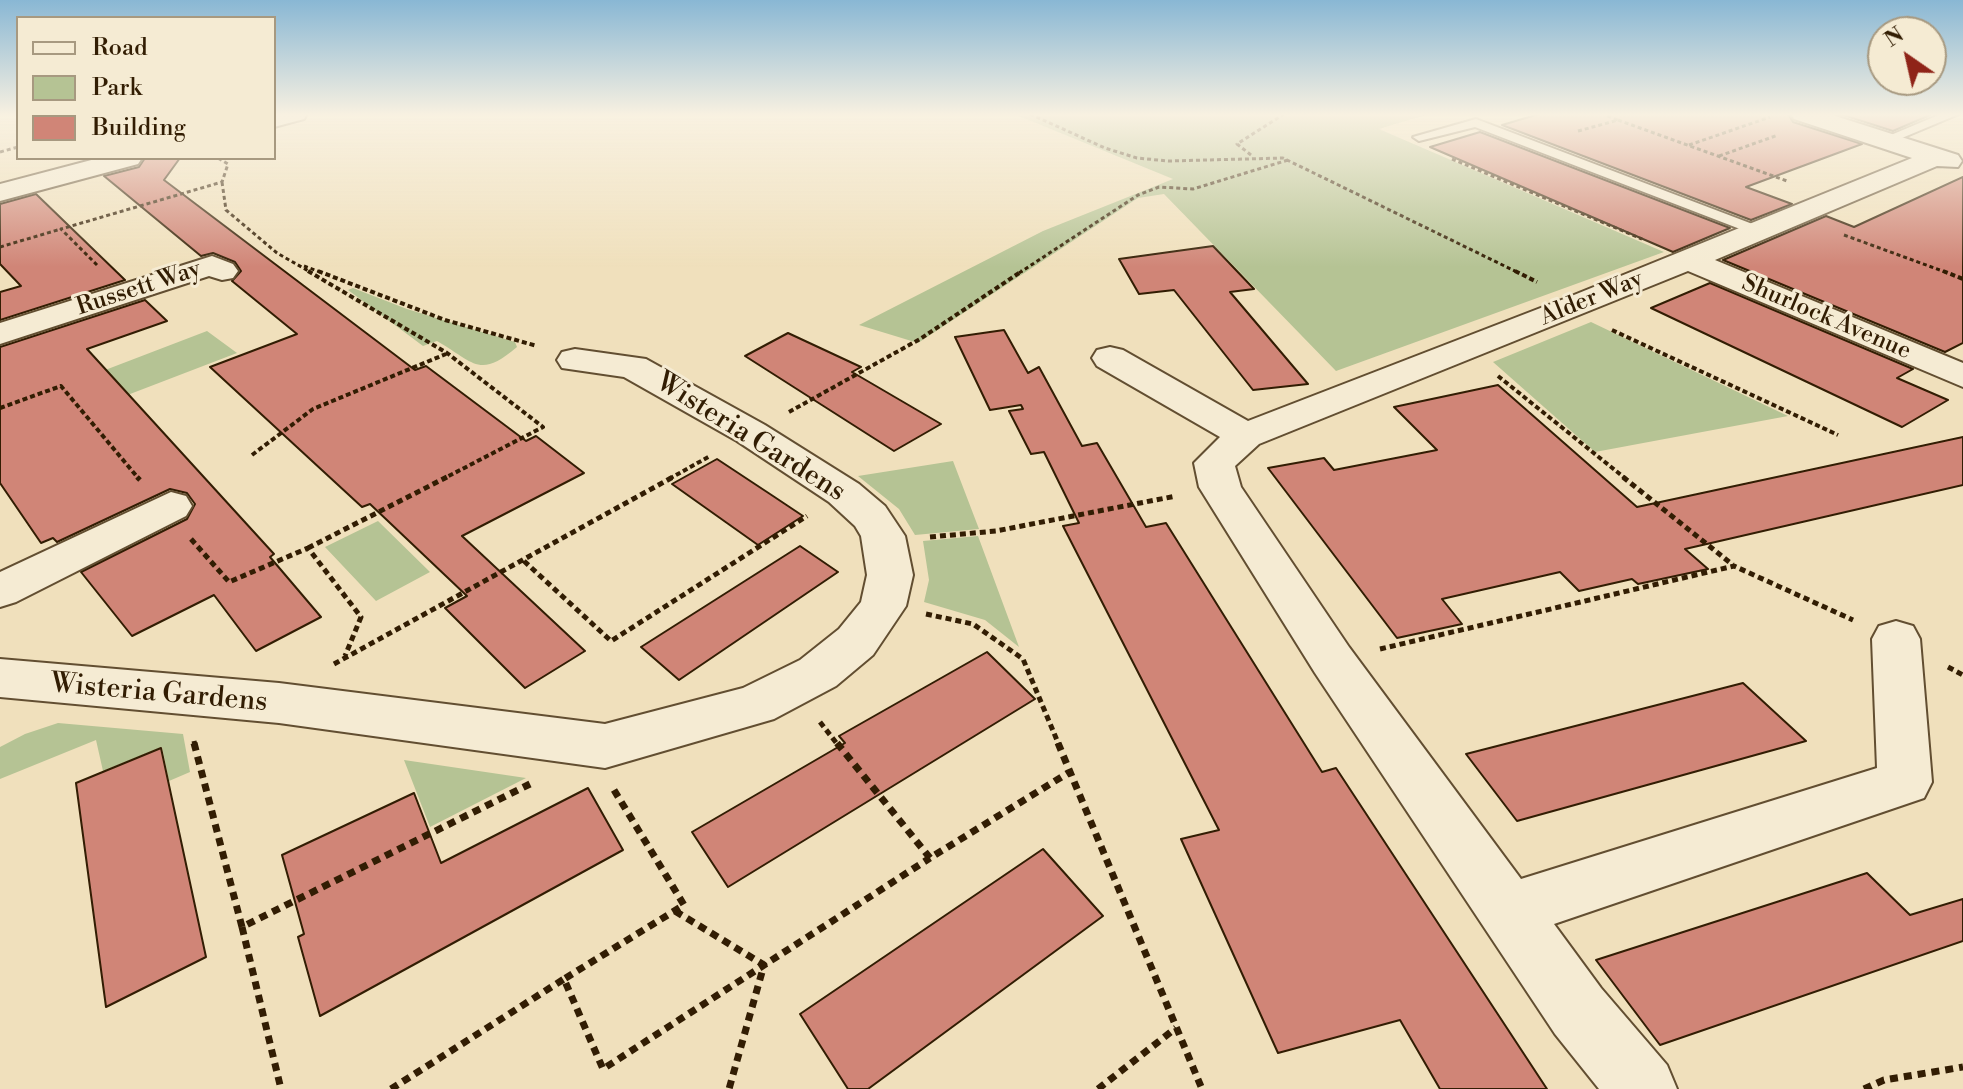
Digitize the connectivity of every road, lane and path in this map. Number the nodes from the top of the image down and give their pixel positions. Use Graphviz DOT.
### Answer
graph roads {
  1 [pos="104,165"];
  2 [pos="228,165"];
  3 [pos="1272,165"];
  4 [pos="1297,165"];
  5 [pos="1465,165"];
  6 [pos="1600,165"];
  7 [pos="1743,165"];
  8 [pos="1938,165"];
  9 [pos="222,182"];
  10 [pos="0,193"];
  11 [pos="1836,198"];
  12 [pos="1776,224"];
  13 [pos="61,229"];
  14 [pos="0,247"];
  15 [pos="277,253"];
  16 [pos="1690,260"];
  17 [pos="222,271"];
  18 [pos="1963,279"];
  19 [pos="126,293"];
  20 [pos="1574,306"];
  21 [pos="0,334"];
  22 [pos="1466,350"];
  23 [pos="447,353"];
  24 [pos="1110,358"];
  25 [pos="575,360"];
  26 [pos="1963,376"];
  27 [pos="751,433"];
  28 [pos="1838,435"];
  29 [pos="1245,436"];
  30 [pos="252,455"];
  31 [pos="1220,487"];
  32 [pos="844,493"];
  33 [pos="171,506"];
  34 [pos="883,536"];
  35 [pos="308,548"];
  36 [pos="524,561"];
  37 [pos="1734,566"];
  38 [pos="0,591"];
  39 [pos="921,613"];
  40 [pos="1896,639"];
  41 [pos="1332,660"];
  42 [pos="792,687"];
  43 [pos="10,691"];
  44 [pos="183,695"];
  45 [pos="279,703"];
  46 [pos="605,746"];
  47 [pos="1068,773"];
  48 [pos="536,781"];
  49 [pos="930,858"];
  50 [pos="675,911"];
  51 [pos="1508,911"];
  52 [pos="242,927"];
  53 [pos="764,965"];
  54 [pos="564,979"];
  55 [pos="1176,1028"];
  56 [pos="1963,1067"];
  57 [pos="281,1089"];
  58 [pos="391,1089"];
  59 [pos="729,1089"];
  60 [pos="1098,1089"];
  61 [pos="1202,1089"];
  62 [pos="1643,1089"];
  63 [pos="1864,1089"];
  1 -- 10 [label="street"];
  2 -- 9 [label="path"];
  3 -- 27 [label="path"];
  4 -- 20 [label="path"];
  5 -- 16 [label="path"];
  6 -- 12 [label="lane"];
  7 -- 11 [label="path"];
  8 -- 11 [label="street, Alder Way"];
  9 -- 13 [label="path"];
  9 -- 15 [label="path"];
  11 -- 12 [label="street, Alder Way"];
  12 -- 16 [label="street, Alder Way"];
  12 -- 18 [label="path"];
  13 -- 14 [label="path"];
  13 -- 19 [label="path"];
  15 -- 17 [label="path, Russett Way"];
  15 -- 23 [label="path"];
  15 -- 25 [label="path"];
  16 -- 20 [label="street, Alder Way"];
  16 -- 26 [label="street, Shurlock Avenue"];
  17 -- 19 [label="street, Russett Way"];
  19 -- 21 [label="street, Russett Way"];
  20 -- 22 [label="street, Alder Way"];
  20 -- 28 [label="path"];
  22 -- 29 [label="street, Alder Way"];
  22 -- 37 [label="path"];
  23 -- 30 [label="path"];
  23 -- 35 [label="path"];
  24 -- 29 [label="street"];
  25 -- 27 [label="street, Wisteria Gardens"];
  27 -- 32 [label="street, Wisteria Gardens"];
  27 -- 36 [label="path"];
  29 -- 31 [label="street, Alder Way"];
  31 -- 34 [label="path"];
  31 -- 41 [label="street"];
  32 -- 34 [label="street, Wisteria Gardens"];
  32 -- 36 [label="path"];
  33 -- 38 [label="street"];
  34 -- 42 [label="street, Wisteria Gardens"];
  36 -- 45 [label="path"];
  37 -- 40 [label="path"];
  37 -- 41 [label="path"];
  39 -- 47 [label="path"];
  40 -- 51 [label="street"];
  41 -- 51 [label="street"];
  42 -- 46 [label="street, Wisteria Gardens"];
  42 -- 49 [label="path"];
  43 -- 44 [label="street, Wisteria Gardens"];
  44 -- 45 [label="street, Wisteria Gardens"];
  44 -- 52 [label="path"];
  45 -- 46 [label="street, Wisteria Gardens"];
  46 -- 50 [label="path"];
  47 -- 49 [label="path"];
  47 -- 55 [label="path"];
  48 -- 52 [label="path"];
  49 -- 53 [label="path"];
  50 -- 53 [label="path"];
  50 -- 54 [label="path"];
  51 -- 62 [label="street"];
  52 -- 57 [label="path"];
  53 -- 54 [label="path"];
  53 -- 59 [label="path"];
  54 -- 58 [label="path"];
  55 -- 60 [label="path"];
  55 -- 61 [label="path"];
  56 -- 63 [label="path"];
}
